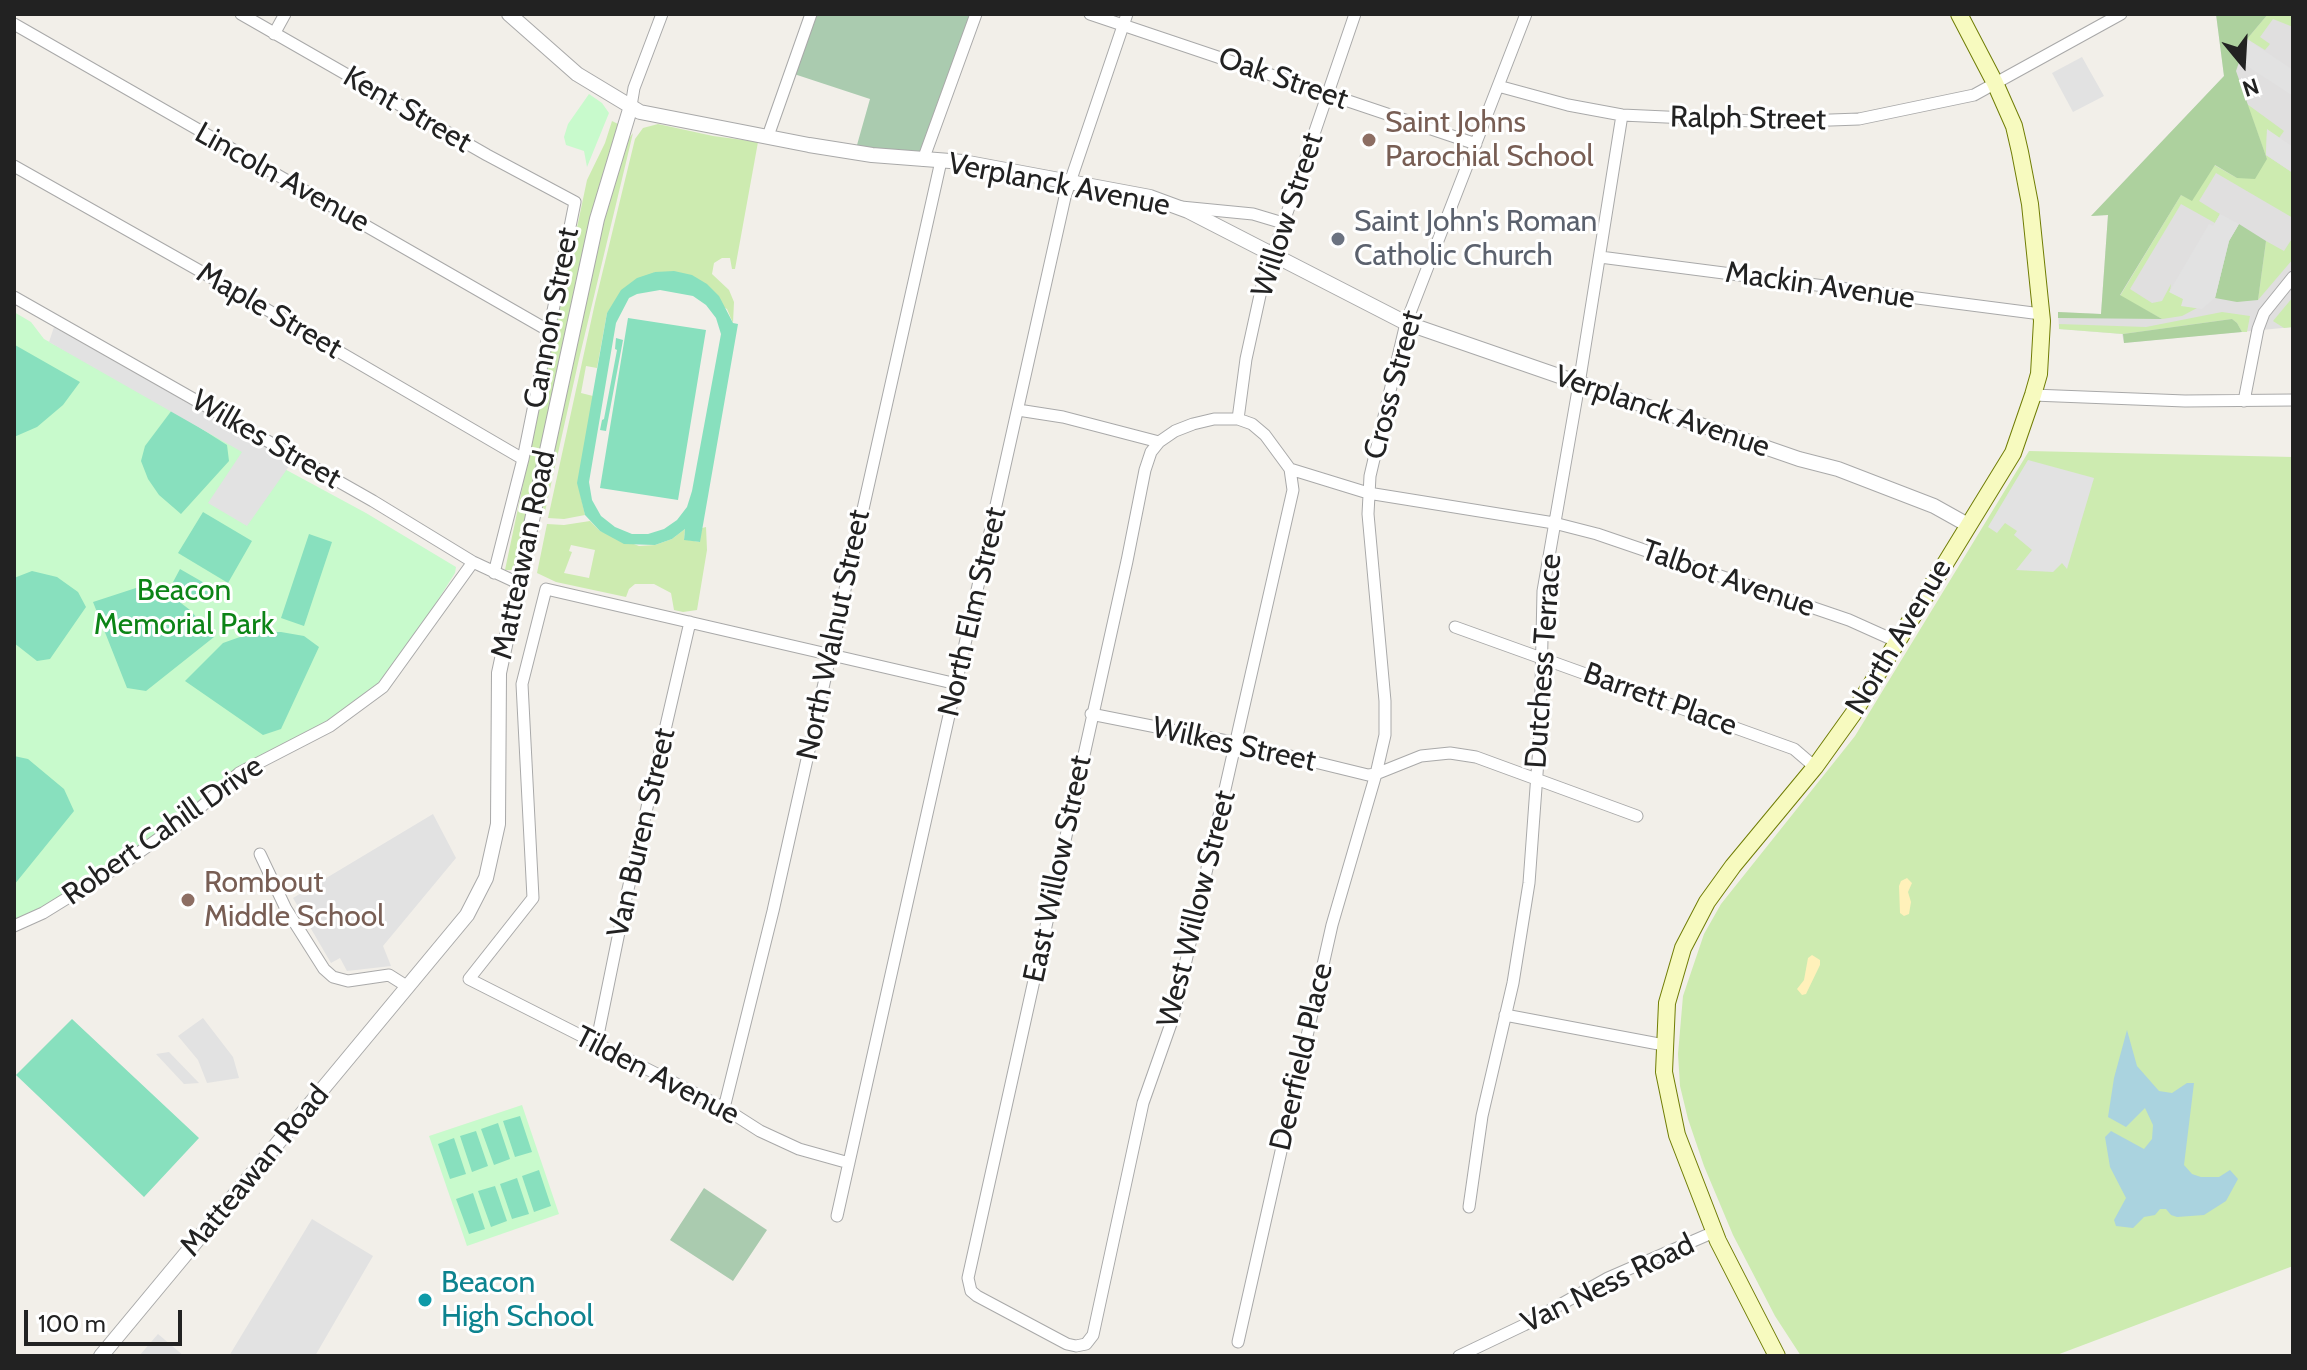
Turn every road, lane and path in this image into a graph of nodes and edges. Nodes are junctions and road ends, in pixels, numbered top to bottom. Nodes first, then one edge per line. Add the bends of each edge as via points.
1 (241, 14) edge
2 (285, 14) edge
3 (662, 14) edge
4 (811, 14) edge
5 (976, 14) edge
6 (1090, 14) edge
7 (1355, 14) edge
8 (1526, 14) edge
9 (1959, 14) edge
10 (2121, 14) edge
11 (513, 15) edge
12 (1125, 20) edge
13 (14, 24) edge
14 (274, 34) junction
15 (1995, 83) junction
16 (1498, 86) junction
17 (1327, 94) junction
18 (631, 106) junction
19 (1622, 115) junction
20 (768, 136) junction
21 (1476, 144) junction
22 (923, 160) junction
23 (941, 161) junction
24 (14, 166) edge
25 (1070, 182) junction
26 (575, 202) joint
27 (1178, 207) junction
28 (1283, 223) junction
29 (1273, 256) junction
30 (1600, 257) junction
31 (2293, 277) edge
32 (14, 297) edge
33 (2041, 314) junction
34 (1406, 323) junction
35 (551, 332) junction
36 (1579, 384) junction
37 (2033, 395) junction
38 (2293, 400) edge
39 (2244, 401) junction
40 (1018, 410) junction
41 (1238, 419) junction
42 (1159, 442) junction
43 (523, 459) junction
44 (1290, 469) junction
45 (1368, 493) junction
46 (1554, 523) junction
47 (1968, 525) junction
48 (473, 562) junction
49 (494, 573) junction
50 (518, 583) junction
51 (690, 622) junction
52 (1455, 627) dead end
53 (1898, 642) junction
54 (830, 654) junction
55 (1540, 656) junction
56 (957, 684) junction
57 (1091, 714) junction
58 (1237, 743) junction
59 (1815, 767) junction
60 (1376, 774) junction
61 (1537, 778) junction
62 (1637, 816) dead end
63 (260, 854) dead end
64 (14, 926) edge
65 (408, 987) junction
66 (1505, 1015) junction
67 (596, 1045) junction
68 (1664, 1045) junction
69 (724, 1108) junction
70 (849, 1163) junction
71 (1469, 1207) dead end
72 (837, 1216) dead end
73 (1714, 1232) junction
74 (1238, 1342) dead end
75 (1086, 1344) joint
76 (101, 1356) edge
77 (1459, 1356) edge
78 (1777, 1356) edge

1 - 14 street, Kent Street
2 - 14 street
3 - 18 street
4 - 20 street
5 - 22 street
6 - 12 street, Oak Street
7 - 17 street, Willow Street
8 - 16 street, Cross Street
9 - 15 main road, North Avenue
10 - 15 street, Ralph Street
11 - 18 street, Verplanck Avenue via 577,74
12 - 17 street, Oak Street
12 - 25 street, North Elm Street
13 - 35 street, Lincoln Avenue
14 - 26 street, Kent Street
15 - 19 street, Ralph Street via 1974,95 1859,119 1775,122
15 - 33 main road, North Avenue via 2020,152
16 - 19 street, Ralph Street
16 - 21 street, Cross Street
17 - 21 street, Oak Street
17 - 28 street, Willow Street
18 - 20 street, Verplanck Avenue
18 - 50 street, Matteawan Road via 597,219
19 - 30 street, Dutchess Terrace
20 - 22 street, Verplanck Avenue
21 - 34 street, Cross Street
22 - 23 street, Verplanck Avenue
23 - 25 street, Verplanck Avenue
23 - 54 street, North Walnut Street
24 - 43 street, Maple Street
25 - 27 street, Verplanck Avenue
25 - 40 street, North Elm Street
26 - 35 street, Cannon Street
27 - 28 street via 1239,212
27 - 29 street, Verplanck Avenue
28 - 29 street, Willow Street
29 - 34 street, Verplanck Avenue
29 - 41 street, Willow Street via 1246,359
30 - 33 street, Mackin Avenue
30 - 36 street, Dutchess Terrace
31 - 39 street via 2264,313
32 - 48 street, Wilkes Street
33 - 37 main road, North Avenue
34 - 36 street, Verplanck Avenue
34 - 45 street, Cross Street
35 - 43 street, Cannon Street
36 - 46 street, Dutchess Terrace
36 - 47 street, Verplanck Avenue via 1838,469
37 - 39 street
37 - 47 main road, North Avenue via 2013,453
38 - 39 street
40 - 42 street
40 - 56 street, North Elm Street
41 - 42 street via 1193,424
41 - 44 street via 1265,435
42 - 57 street, East Willow Street via 1145,470
43 - 49 street, Cannon Street
44 - 45 street, Talbot Avenue
44 - 58 street, West Willow Street via 1293,490
45 - 46 street, Talbot Avenue
45 - 60 street, Cross Street via 1385,701 1385,735
46 - 53 street, Talbot Avenue via 1849,620
46 - 55 street, Dutchess Terrace
47 - 53 main road, North Avenue
48 - 49 street, Wilkes Street
48 - 64 street, Robert Cahill Drive via 383,687 330,726 239,773 192,815 124,863
49 - 50 street, Wilkes Street
50 - 65 street, Matteawan Road via 499,673 498,824 491,865 467,915
51 - 54 street
51 - 67 street, Van Buren Street
51 - 67 street, Tilden Avenue via 546,589 522,684 533,898 469,979
52 - 55 street, Barrett Place
53 - 59 main road, North Avenue
54 - 56 street
54 - 69 street, North Walnut Street
55 - 59 street, Barrett Place via 1794,749
55 - 61 street, Dutchess Terrace
56 - 70 street, North Elm Street
57 - 58 street, Wilkes Street
57 - 75 street, East Willow Street via 968,1278 977,1296 1067,1344
58 - 60 street, Wilkes Street
58 - 75 street, West Willow Street via 1173,1018 1143,1103 1098,1314
59 - 68 main road, North Avenue via 1701,913 1674,976
60 - 61 street via 1421,756 1450,753
60 - 74 street, Deerfield Place via 1332,925
61 - 62 street
61 - 66 street, Dutchess Terrace via 1529,883
63 - 65 street via 286,909 324,969 348,981 389,975
65 - 76 street, Matteawan Road
66 - 68 street
66 - 71 street, Dutchess Terrace
67 - 69 street, Tilden Avenue
68 - 73 main road, North Avenue via 1672,1119
69 - 70 street, Tilden Avenue via 799,1149
70 - 72 street, North Elm Street
73 - 77 street, Van Ness Road via 1608,1278
73 - 78 main road, North Avenue

